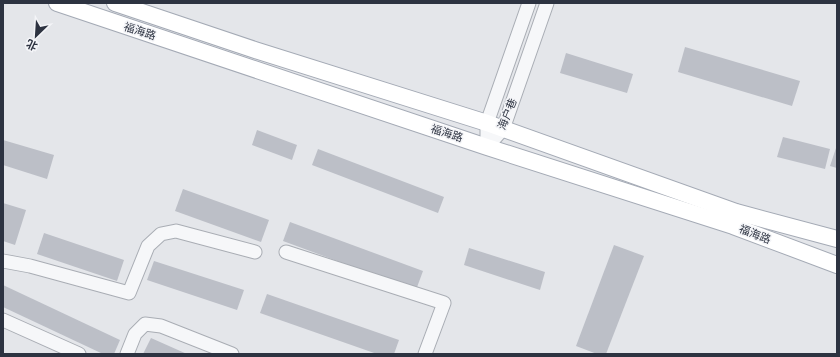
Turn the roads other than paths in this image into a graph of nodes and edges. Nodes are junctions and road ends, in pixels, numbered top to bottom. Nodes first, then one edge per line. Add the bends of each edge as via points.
1 (57, 3) edge
2 (115, 3) edge
3 (529, 3) edge
4 (547, 3) edge
5 (487, 123) junction
6 (503, 129) junction
7 (487, 147) junction
8 (837, 239) edge
9 (255, 252) dead end
10 (286, 252) dead end
11 (3, 261) edge
12 (837, 265) edge
13 (3, 320) edge
14 (79, 354) edge
15 (127, 354) edge
16 (232, 354) edge
17 (425, 354) edge

1 - 7 main road, 福海路
2 - 5 main road, 福海路
3 - 5 street, 海户巷
4 - 6 street, 海户巷
5 - 6 main road, 福海路
5 - 7 street, 海户巷
6 - 7 street, 海户巷
6 - 8 main road, 福海路 via 736,212
7 - 12 main road, 福海路 via 733,226
9 - 11 street via 176,231 161,234 148,246 129,293
10 - 17 street via 444,303
13 - 14 street
15 - 16 street via 135,334 145,324 161,326

